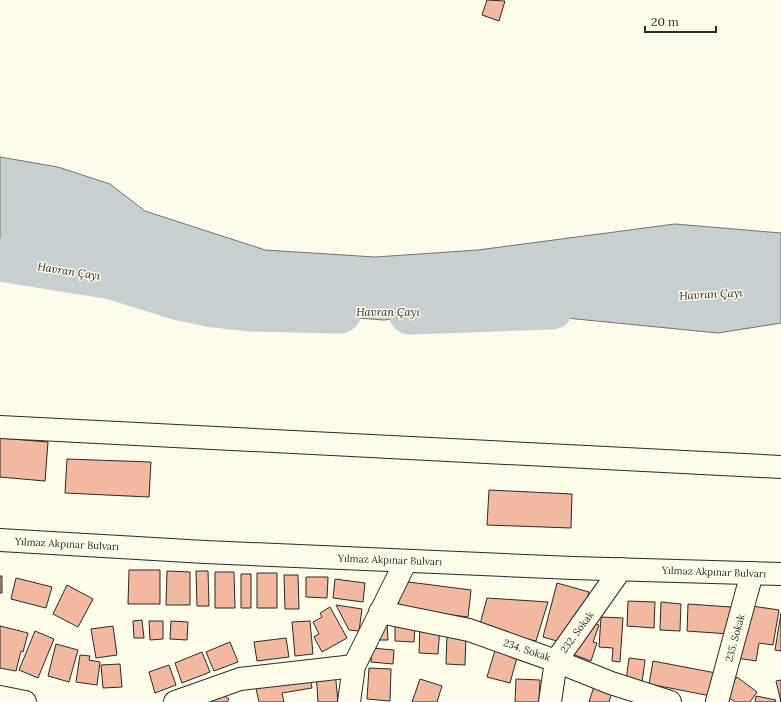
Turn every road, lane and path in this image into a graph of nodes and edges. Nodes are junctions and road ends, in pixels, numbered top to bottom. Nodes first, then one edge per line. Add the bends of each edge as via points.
1 (0, 427) edge
2 (781, 467) edge
3 (0, 540) edge
4 (406, 560) junction
5 (621, 569) junction
6 (752, 573) junction
7 (781, 574) edge
8 (380, 612) junction
9 (556, 661) junction
10 (354, 666) junction
11 (629, 696) edge
12 (0, 697) edge
13 (25, 702) edge
14 (175, 702) edge
15 (349, 702) edge
16 (550, 702) edge
17 (670, 702) edge
18 (717, 702) edge

1 - 2 street
3 - 4 street, Yılmaz Akpınar Bulvarı
4 - 5 street, Yılmaz Akpınar Bulvarı
4 - 8 street
5 - 6 street, Yılmaz Akpınar Bulvarı
5 - 9 street, 232. Sokak
6 - 7 street, Yılmaz Akpınar Bulvarı
6 - 18 street, 235. Sokak
8 - 9 street, 234. Sokak via 469,630
8 - 10 street
9 - 11 street, 234. Sokak
9 - 16 street, 232. Sokak
10 - 14 street via 240,678
10 - 15 street
11 - 17 street, 234. Sokak
12 - 13 street

